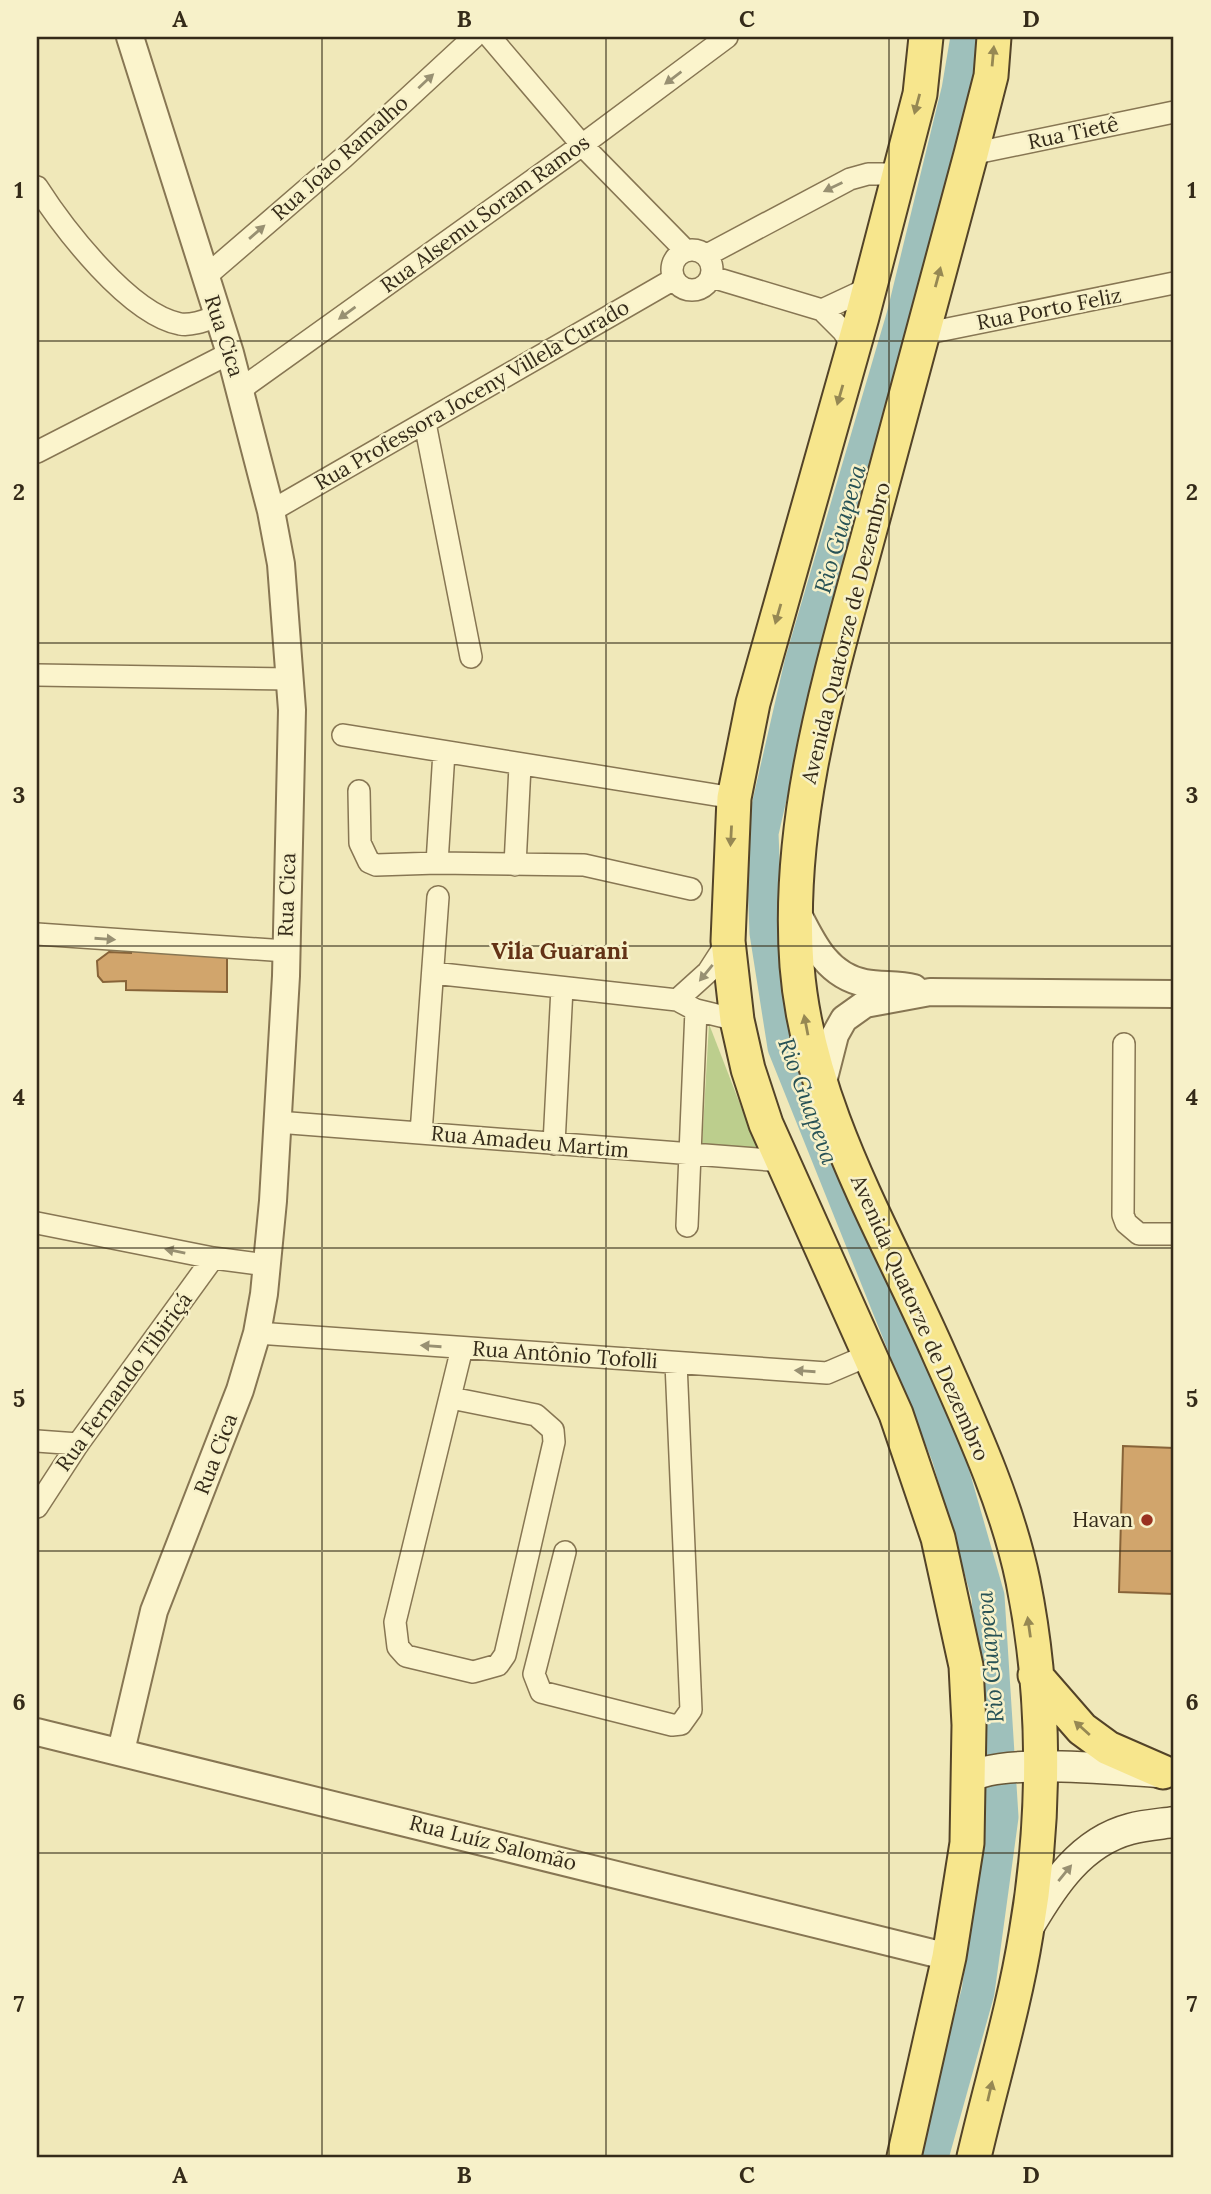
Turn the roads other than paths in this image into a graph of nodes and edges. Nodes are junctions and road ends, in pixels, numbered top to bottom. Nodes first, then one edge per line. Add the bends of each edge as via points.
1 (130, 37) edge
2 (474, 37) edge
3 (490, 37) edge
4 (727, 37) edge
5 (926, 37) edge
6 (994, 37) edge
7 (1174, 112) edge
8 (582, 145) junction
9 (971, 154) junction
10 (899, 174) junction
11 (37, 187) edge
12 (685, 250) junction
13 (707, 256) junction
14 (205, 277) junction
15 (712, 277) junction
16 (674, 279) junction
17 (1174, 283) edge
18 (869, 288) junction
19 (822, 310) junction
20 (217, 316) junction
21 (923, 334) junction
22 (853, 348) junction
23 (230, 353) junction
24 (241, 389) junction
25 (425, 423) junction
26 (37, 452) edge
27 (271, 511) junction
28 (471, 657) dead end
29 (37, 675) edge
30 (290, 679) junction
31 (343, 735) dead end
32 (444, 752) junction
33 (520, 766) junction
34 (359, 791) dead end
35 (733, 798) junction
36 (437, 863) junction
37 (515, 865) junction
38 (691, 889) dead end
39 (438, 897) dead end
40 (795, 908) junction
41 (37, 934) edge
42 (728, 941) junction
43 (286, 951) junction
44 (433, 973) junction
45 (562, 988) junction
46 (930, 992) junction
47 (1174, 994) edge
48 (687, 1005) junction
49 (737, 1020) junction
50 (1124, 1044) dead end
51 (822, 1088) junction
52 (277, 1122) junction
53 (421, 1133) junction
54 (554, 1144) junction
55 (689, 1156) junction
56 (783, 1161) junction
57 (37, 1223) edge
58 (687, 1226) dead end
59 (1174, 1234) edge
60 (213, 1258) junction
61 (267, 1265) junction
62 (257, 1333) junction
63 (462, 1348) junction
64 (869, 1355) junction
65 (676, 1363) junction
66 (451, 1398) junction
67 (37, 1441) edge
68 (78, 1444) junction
69 (37, 1507) edge
70 (565, 1552) dead end
71 (1035, 1675) junction
72 (37, 1732) edge
73 (121, 1751) junction
74 (1003, 1770) junction
75 (1169, 1772) edge
76 (1174, 1822) edge
77 (1027, 1929) junction
78 (949, 1957) junction
79 (904, 2157) edge
80 (974, 2157) edge

1 - 14 street, Rua Cica
14 -> 2 street, Rua João Ramalho
3 - 8 street
4 -> 8 street, Rua Alsemu Soram Ramos
5 -> 10 main road, Avenida Quatorze de Dezembro via 920,94
9 -> 6 main road, Avenida Quatorze de Dezembro via 991,76
7 - 9 street, Rua Tietê
8 - 12 street
8 -> 24 street, Rua Alsemu Soram Ramos
21 -> 9 main road, Avenida Quatorze de Dezembro
10 -> 13 street via 849,179
10 - 18 main road, Avenida Quatorze de Dezembro
11 - 20 street via 94,263 151,310 183,324
12 - 13 street
12 - 16 street via 673,263
13 - 15 street
14 - 20 street, Rua Cica
15 - 16 street via 694,290
15 - 19 street
16 - 25 street, Rua Professora Joceny Villela Curado
17 - 21 street, Rua Porto Feliz
18 - 19 street
18 - 22 main road, Avenida Quatorze de Dezembro
19 - 22 street
20 - 23 street, Rua Cica
21 - 40 main road, Avenida Quatorze de Dezembro via 821,713 803,810
22 -> 35 main road, Avenida Quatorze de Dezembro via 753,703
23 - 24 street, Rua Cica
23 - 26 street
24 - 27 street, Rua Cica
25 - 27 street, Rua Professora Joceny Villela Curado
25 - 28 street
27 - 30 street, Rua Cica via 281,564
29 - 30 street
30 - 43 street, Rua Cica
31 - 32 street
32 - 33 street
32 - 36 street
33 - 35 street
33 - 37 street
34 - 36 street via 360,843 369,862
35 -> 42 main road, Avenida Quatorze de Dezembro
36 - 37 street
37 - 38 street via 584,865
39 - 44 street
40 - 46 street via 822,958 841,974 864,983
51 -> 40 main road, Avenida Quatorze de Dezembro via 802,1006
41 -> 43 street
42 -> 48 street
42 - 49 main road, Avenida Quatorze de Dezembro
43 - 52 street, Rua Cica
44 - 45 street
44 - 53 street
45 - 48 street
45 - 54 street
46 - 47 street
46 - 51 street via 864,1004 844,1019
48 - 49 street
48 - 55 street
49 - 56 main road, Avenida Quatorze de Dezembro via 751,1080
50 - 59 street via 1123,1215 1139,1234
71 -> 51 main road, Avenida Quatorze de Dezembro via 1023,1581 1004,1512
52 - 53 street, Rua Amadeu Martim
52 - 61 street, Rua Cica
53 - 54 street, Rua Amadeu Martim
54 - 55 street, Rua Amadeu Martim
55 - 56 street, Rua Amadeu Martim
55 - 58 street
56 - 64 main road, Avenida Quatorze de Dezembro
60 -> 57 street
60 - 61 street
60 - 68 street, Rua Fernando Tibiriçá
61 - 62 street, Rua Cica
63 -> 62 street, Rua Antônio Tofolli
62 - 73 street, Rua Cica via 227,1425 154,1611
63 - 65 street, Rua Antônio Tofolli
63 - 66 street
64 -> 65 street, Rua Antônio Tofolli via 827,1373
64 - 74 main road, Avenida Quatorze de Dezembro via 896,1414 938,1538 966,1666
65 - 70 street via 691,1710 681,1724 541,1692 534,1674
66 - 66 street via 395,1634 406,1656 473,1672 498,1665 505,1655 554,1441 553,1430 536,1415
67 - 68 street
68 - 69 street, Rua Fernando Tibiriçá
71 - 74 main road, Avenida Quatorze de Dezembro
75 -> 71 main road via 1108,1748 1082,1729
72 - 73 street, Rua Luíz Salomão
73 - 78 street, Rua Luíz Salomão
74 - 75 main road
74 - 77 main road, Avenida Quatorze de Dezembro via 1039,1815
74 - 78 main road, Avenida Quatorze de Dezembro via 967,1843
77 -> 76 main road via 1071,1864 1095,1845 1129,1829
80 -> 77 main road, Avenida Quatorze de Dezembro
78 - 79 main road, Avenida Quatorze de Dezembro

